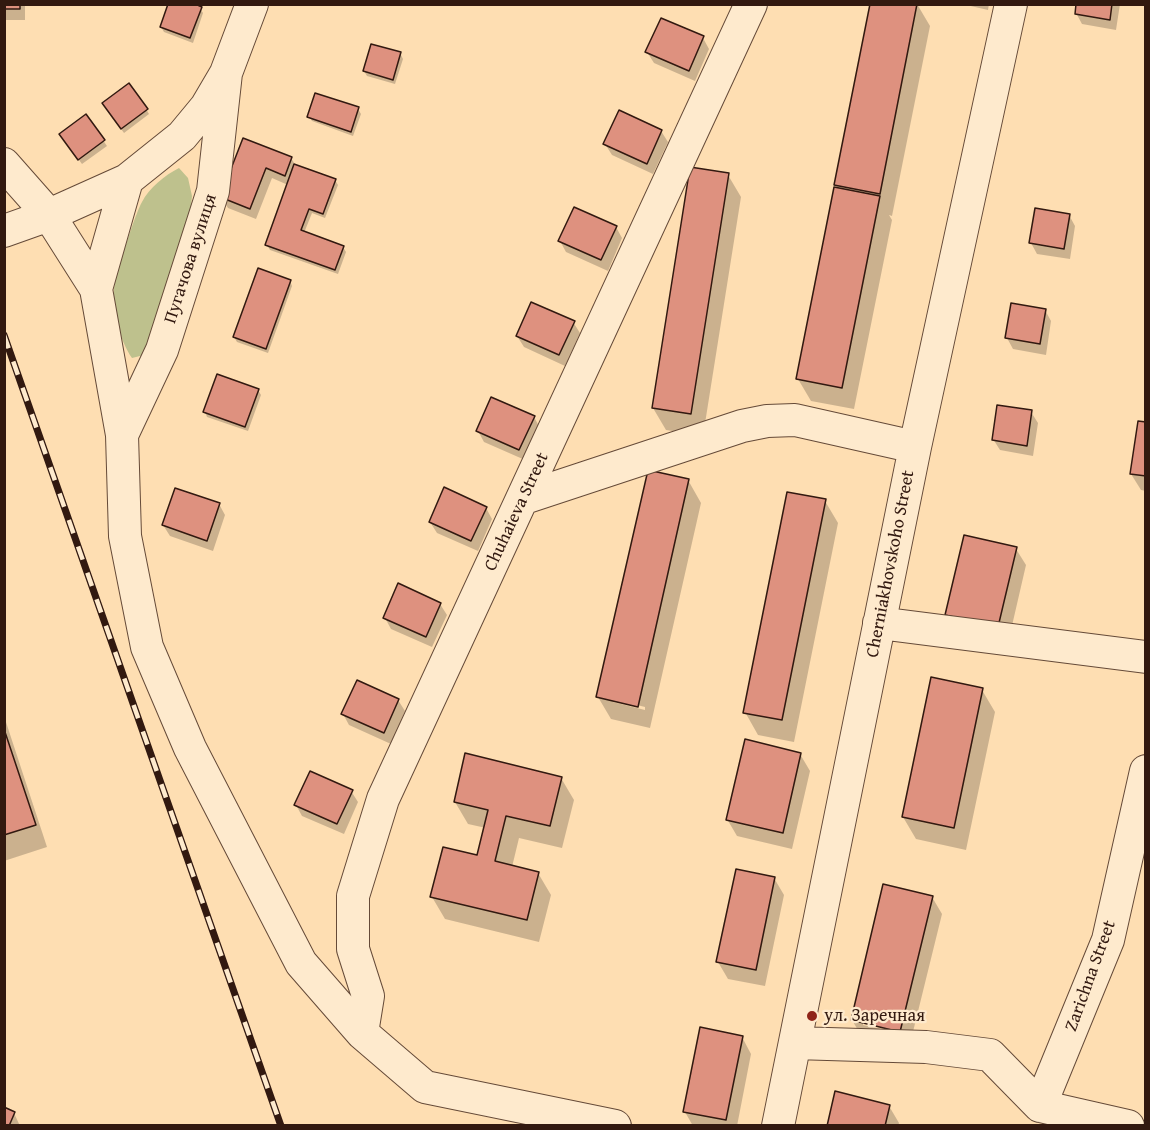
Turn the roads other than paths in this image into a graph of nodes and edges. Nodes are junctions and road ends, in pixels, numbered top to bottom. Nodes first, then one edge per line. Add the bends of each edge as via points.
1 (252, 4) edge
2 (751, 4) edge
3 (1011, 4) edge
4 (226, 73) junction
5 (4, 164) edge
6 (127, 180) junction
7 (50, 215) junction
8 (4, 231) edge
9 (96, 289) junction
10 (122, 435) junction
11 (915, 447) junction
12 (524, 498) junction
13 (879, 623) junction
14 (1146, 657) edge
15 (1146, 771) edge
16 (362, 1034) junction
17 (795, 1043) junction
18 (1040, 1106) junction
19 (615, 1125) edge
20 (778, 1125) edge
21 (1128, 1125) edge

1 - 4 street, Пугачова вулиця
2 - 12 street, Chuhaieva Street
3 - 11 street, Cherniakhovskoho Street
4 - 6 street, Пугачова вулиця via 206,107 182,136
4 - 10 street, Пугачова вулиця via 213,191 162,350
5 - 7 street
6 - 7 street, Пугачова вулиця
6 - 9 street
7 - 8 street, Пугачова вулиця
7 - 9 street
9 - 10 street
10 - 16 street via 125,536 147,647 190,748 301,963
11 - 12 street via 795,420 766,421
11 - 13 street, Cherniakhovskoho Street
12 - 16 street, Chuhaieva Street via 383,800 353,896 353,949 368,996
13 - 14 street
13 - 17 street, Cherniakhovskoho Street
15 - 18 street, Zarichna Street via 1108,940
16 - 19 street via 425,1087
17 - 18 street via 926,1047 990,1056
17 - 20 street, Cherniakhovskoho Street
18 - 21 street

